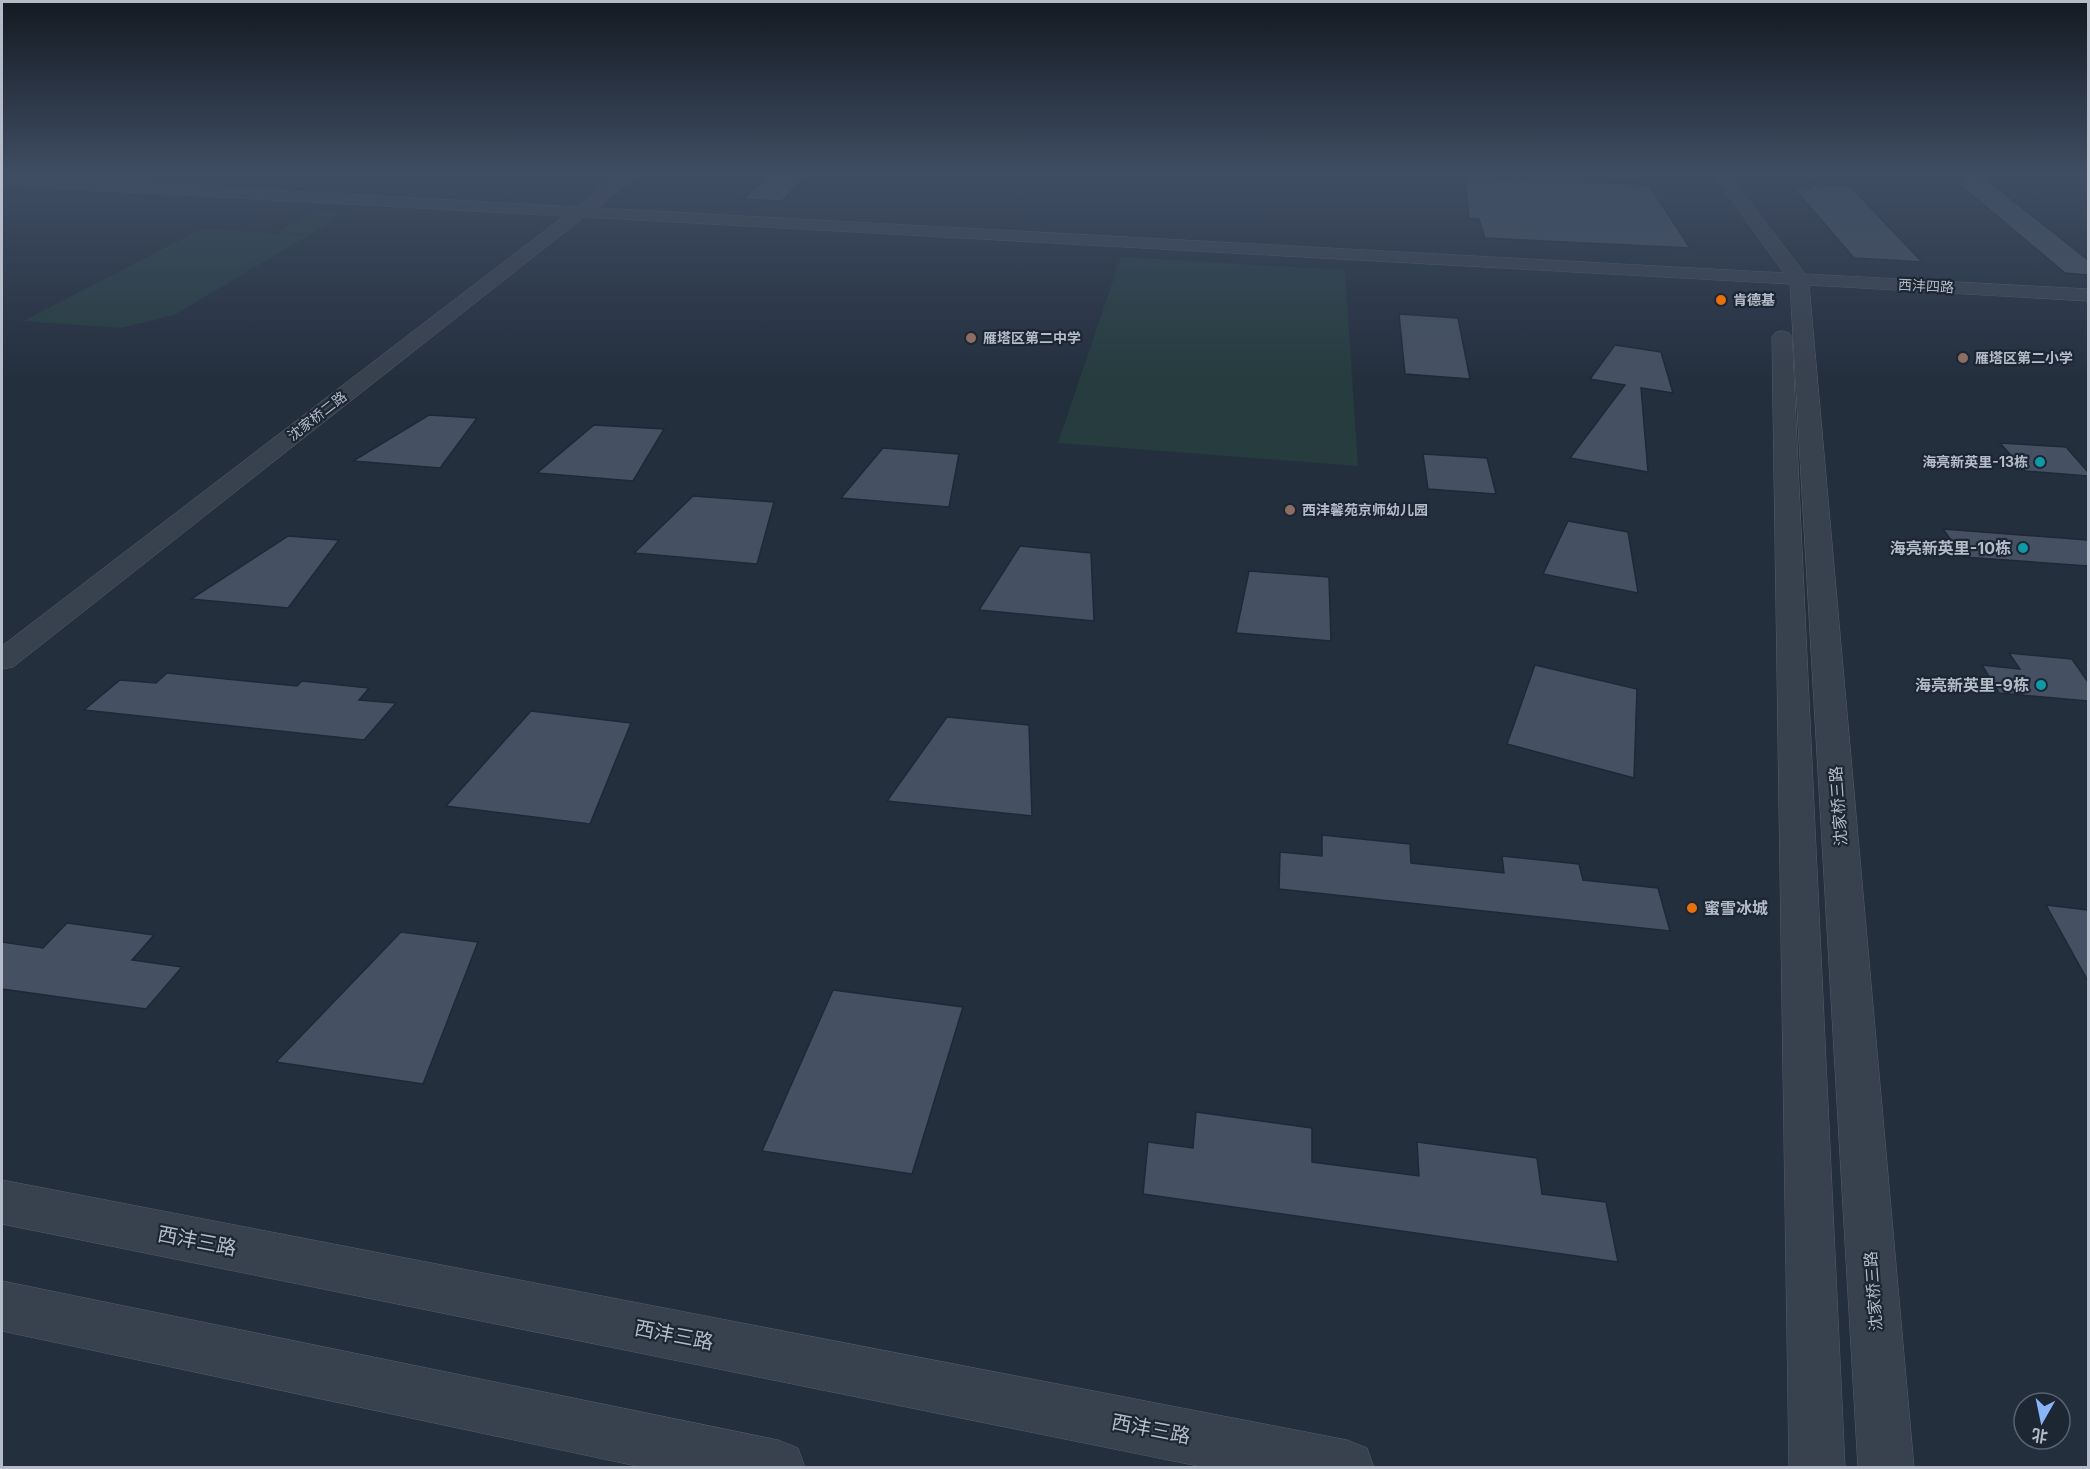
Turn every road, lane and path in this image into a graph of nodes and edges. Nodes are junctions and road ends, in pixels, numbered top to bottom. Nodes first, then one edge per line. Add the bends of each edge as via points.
1 (532, 241) edge
2 (535, 241) edge
3 (1098, 241) edge
4 (1759, 241) edge
5 (1765, 241) edge
6 (1790, 278) junction
7 (2088, 295) edge
8 (68, 581) dead end
9 (2, 660) edge
10 (2, 1202) edge
11 (2, 1306) edge
12 (778, 1467) edge
13 (1347, 1467) edge
14 (1817, 1467) edge
15 (1886, 1467) edge

1 - 8 street, 沈家桥二路
2 - 9 street, 沈家桥二路
3 - 6 street, 西沣四路
4 - 6 street
5 - 6 street
6 - 7 street, 西沣四路
6 - 14 street
6 - 15 street, 沈家桥三路
10 - 13 street, 西沣三路
11 - 12 street

